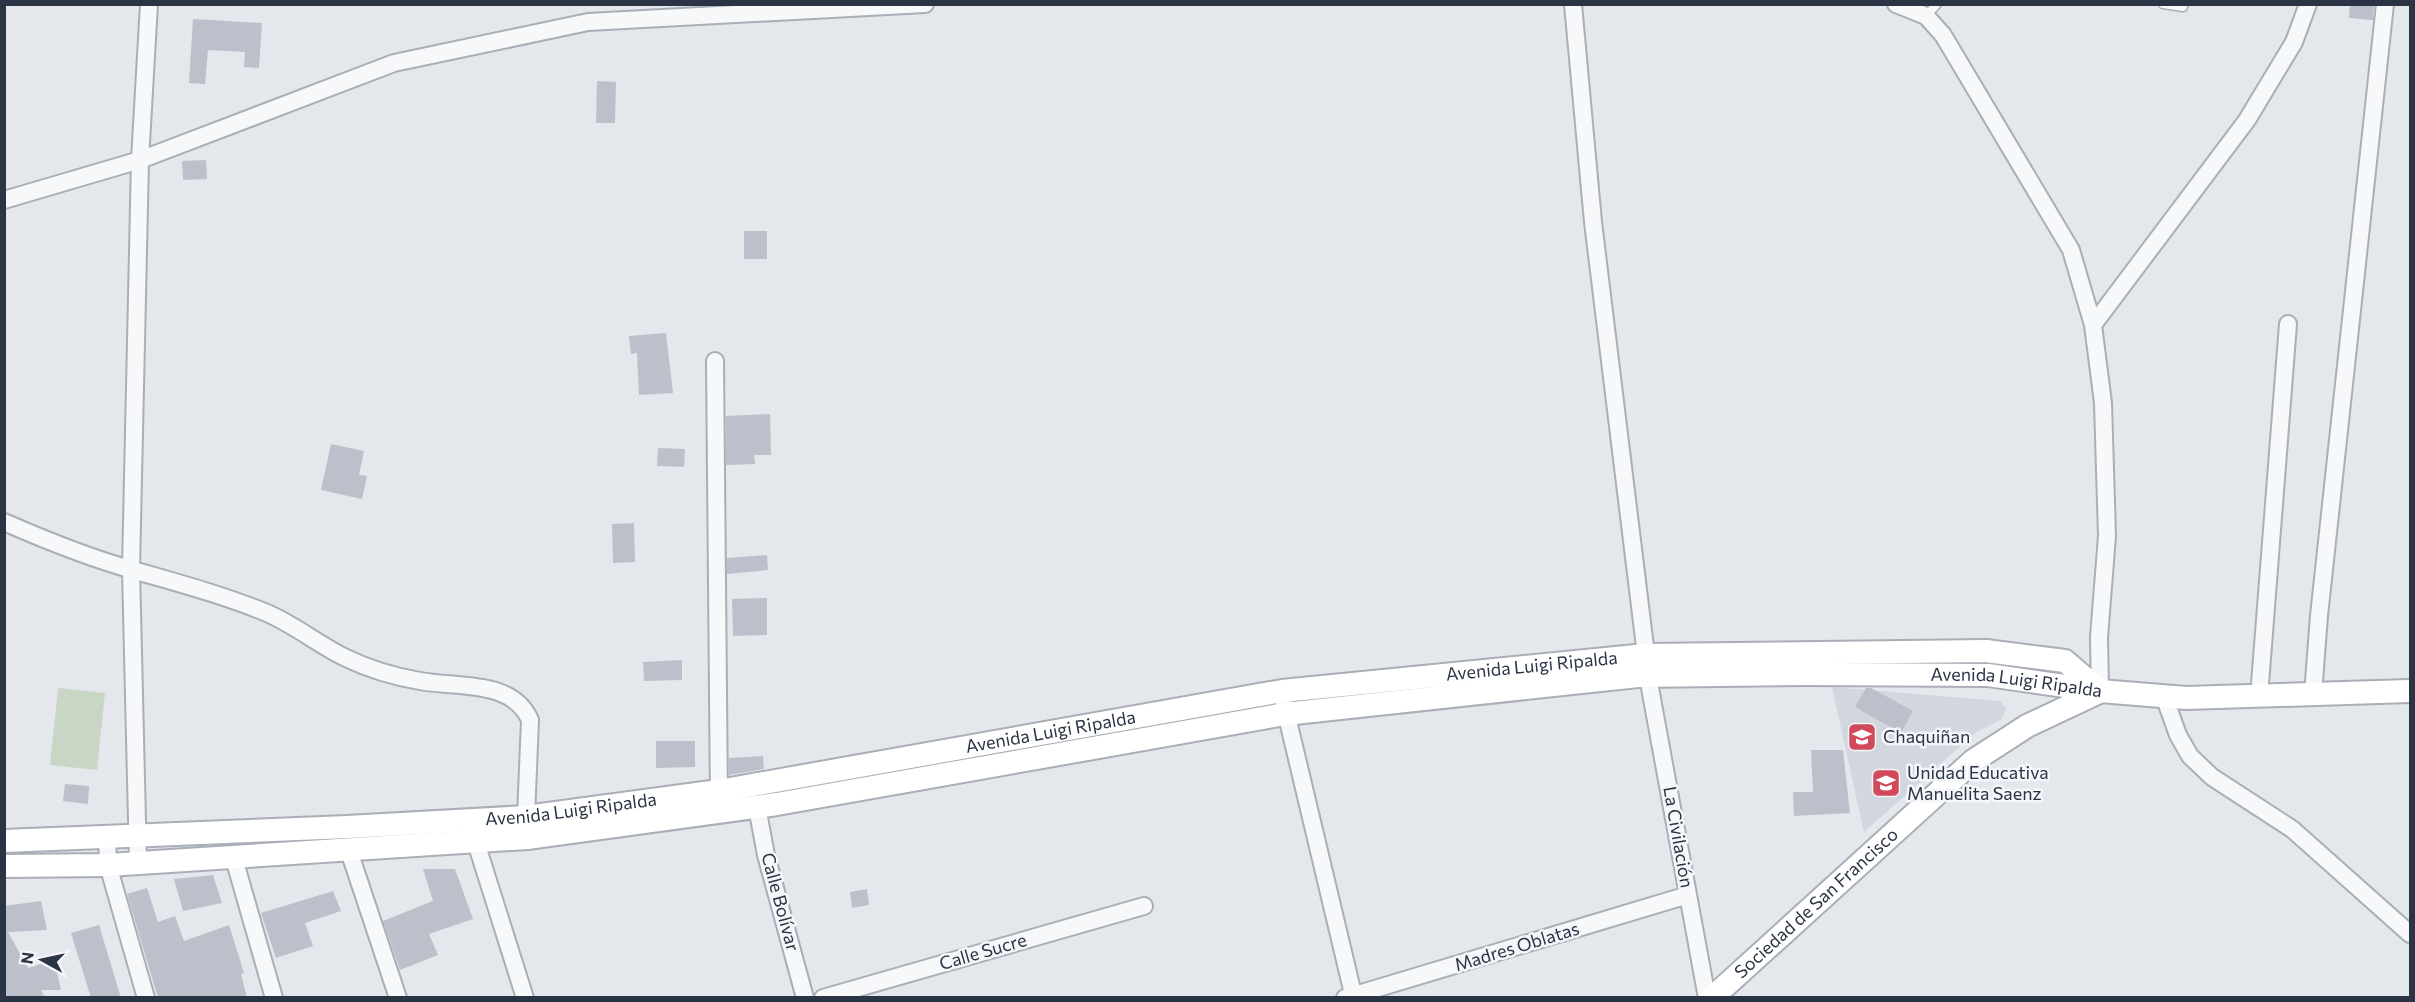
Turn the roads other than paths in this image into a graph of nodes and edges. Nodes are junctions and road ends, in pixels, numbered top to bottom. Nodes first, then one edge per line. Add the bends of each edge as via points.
1 (149, 4) edge
2 (925, 4) edge
3 (1574, 4) edge
4 (1896, 4) edge
5 (2163, 4) edge
6 (2308, 4) edge
7 (2385, 4) edge
8 (2183, 7) dead end
9 (1932, 10) edge
10 (140, 160) junction
11 (4, 200) edge
12 (2288, 324) dead end
13 (2093, 325) junction
14 (715, 361) dead end
15 (4, 522) edge
16 (130, 569) junction
17 (1647, 666) junction
18 (1282, 691) junction
19 (2100, 691) junction
20 (2410, 691) edge
21 (2313, 694) junction
22 (2164, 696) junction
23 (2259, 697) junction
24 (1286, 714) junction
25 (719, 802) junction
26 (757, 807) junction
27 (526, 817) junction
28 (473, 830) junction
29 (135, 836) junction
30 (107, 837) junction
31 (4, 841) edge
32 (348, 848) junction
33 (233, 855) junction
34 (138, 863) junction
35 (108, 864) junction
36 (4, 866) edge
37 (1688, 896) junction
38 (1144, 906) dead end
39 (2410, 934) edge
40 (1351, 997) edge
41 (146, 998) edge
42 (274, 998) edge
43 (398, 998) edge
44 (525, 998) edge
45 (805, 998) edge
46 (823, 998) edge
47 (1707, 998) edge
48 (1712, 998) edge

1 - 10 street
2 - 10 street via 588,22 394,63
3 - 17 street, La Civilación via 1593,222
4 - 9 street
5 - 8 lane
6 - 13 street via 2294,42 2247,120
7 - 21 street
9 - 13 street via 1943,35 2071,250
10 - 11 street
10 - 16 street
12 - 23 street
13 - 19 street via 2103,403 2107,536 2099,626
14 - 25 street
15 - 16 street
16 - 27 street via 198,587 270,614 347,659 381,671 420,681 495,690 514,700 530,720
16 - 29 street
17 - 18 street, Avenida Luigi Ripalda
17 - 19 street, Avenida Luigi Ripalda via 1806,674 1988,675
17 - 24 street, Avenida Luigi Ripalda
17 - 37 street, La Civilación
18 - 24 street
18 - 25 street, Avenida Luigi Ripalda
19 - 22 street, Avenida Luigi Ripalda
19 - 48 street, Sociedad de San Francisco via 2027,726 1973,761
20 - 21 street, Avenida Luigi Ripalda
21 - 23 street, Avenida Luigi Ripalda
22 - 23 street, Avenida Luigi Ripalda
22 - 39 street via 2190,756 2212,777 2292,830
24 - 26 street, Avenida Luigi Ripalda
24 - 40 street
25 - 26 street, Avenida Luigi Ripalda
25 - 27 street, Avenida Luigi Ripalda
25 - 28 street, Avenida Luigi Ripalda via 527,838
26 - 45 street, Calle Bolívar
27 - 28 street, Avenida Luigi Ripalda
28 - 29 street, Avenida Luigi Ripalda
28 - 32 street, Avenida Luigi Ripalda
28 - 44 street
29 - 30 street, Avenida Luigi Ripalda
29 - 34 street
30 - 31 street, Avenida Luigi Ripalda
30 - 35 street
32 - 33 street, Avenida Luigi Ripalda
32 - 43 street
33 - 34 street, Avenida Luigi Ripalda
33 - 42 street
34 - 35 street, Avenida Luigi Ripalda
35 - 36 street, Avenida Luigi Ripalda
35 - 41 street
37 - 40 street, Madres Oblatas
37 - 47 street, La Civilación
38 - 46 street, Calle Sucre

